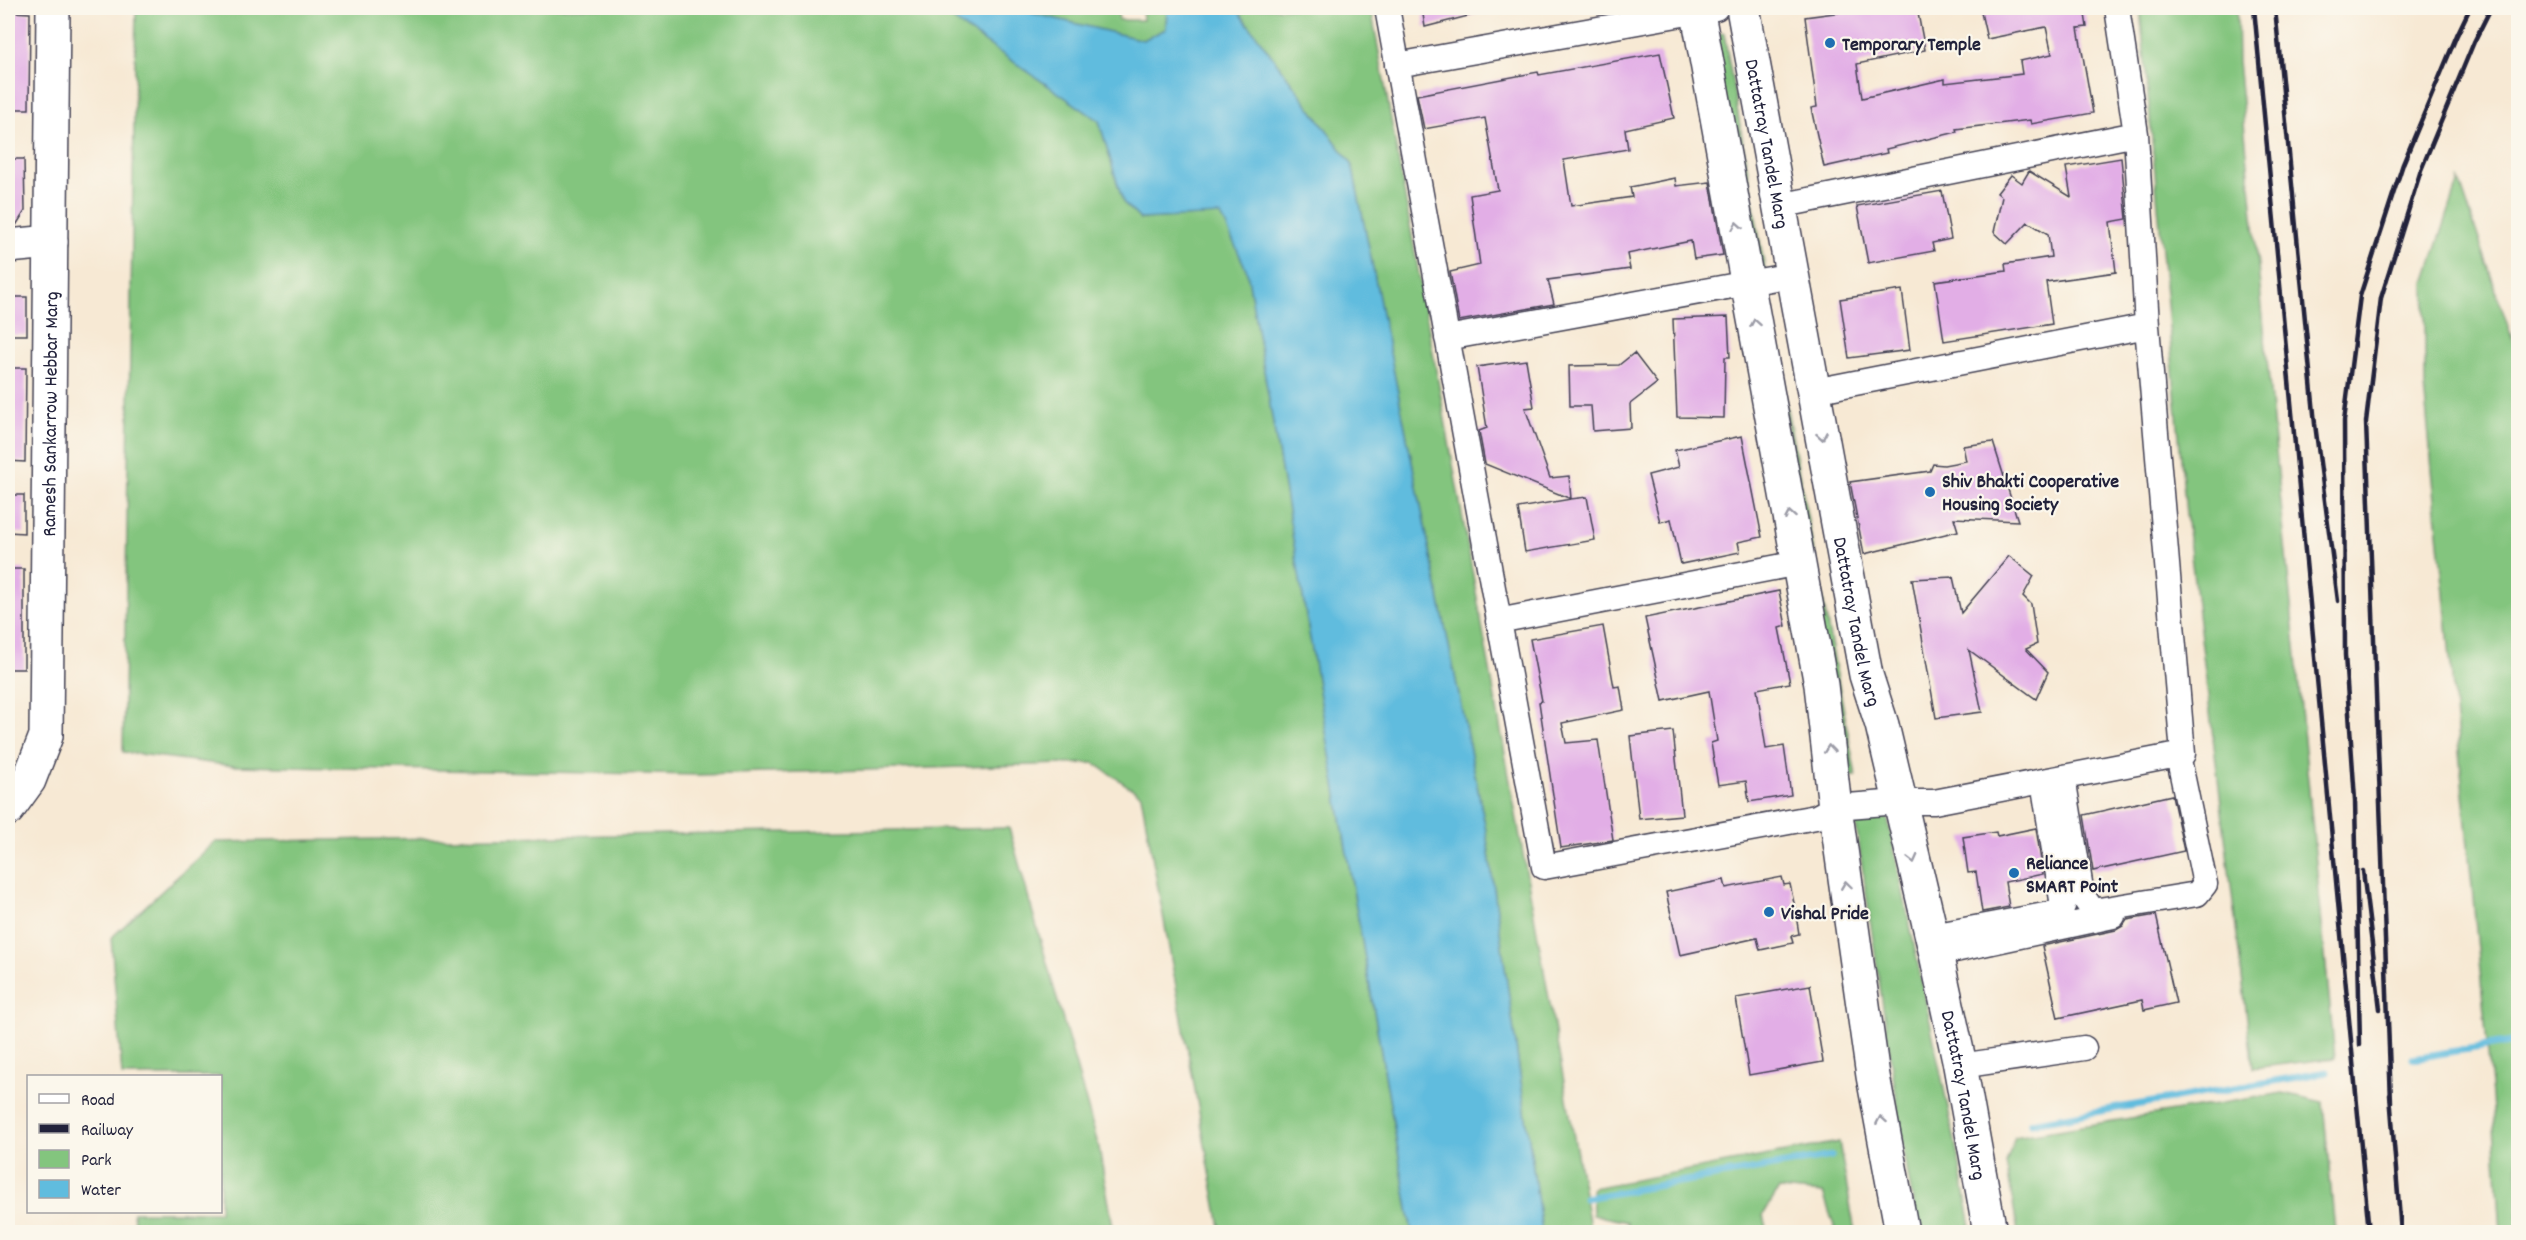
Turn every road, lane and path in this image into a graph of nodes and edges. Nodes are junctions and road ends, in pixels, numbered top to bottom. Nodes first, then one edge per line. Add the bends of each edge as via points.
1 (53, 8) edge
2 (1387, 8) edge
3 (1743, 8) edge
4 (2117, 8) edge
5 (1703, 9) edge
6 (1397, 66) junction
7 (2136, 134) junction
8 (1779, 206) junction
9 (51, 242) junction
10 (8, 246) edge
11 (1792, 275) junction
12 (1748, 283) junction
13 (2147, 326) junction
14 (1447, 338) junction
15 (1814, 391) junction
16 (1799, 563) junction
17 (1498, 621) junction
18 (2178, 755) junction
19 (2053, 779) junction
20 (1899, 802) junction
21 (1835, 807) junction
22 (8, 809) edge
23 (2120, 915) dead end
24 (1934, 945) junction
25 (2084, 1048) dead end
26 (1960, 1066) junction
27 (1902, 1233) edge
28 (1990, 1233) edge

1 - 9 main road, Ramesh Sankarrow Hebbar Marg
2 - 6 street
3 - 8 main road, Dattatray Tandel Marg
4 - 7 street
5 - 6 street
12 -> 5 main road
6 - 14 street
7 - 8 street
7 - 13 street
8 - 11 main road, Dattatray Tandel Marg
9 - 10 main road
9 - 22 main road, Ramesh Sankarrow Hebbar Marg via 46,736 29,780
11 - 12 street
11 - 15 main road, Dattatray Tandel Marg
12 - 14 street
16 -> 12 main road
13 - 15 street
13 - 18 street via 2183,754
14 - 17 street
15 -> 20 main road, Dattatray Tandel Marg via 1866,675
16 - 17 street
21 -> 16 main road via 1821,685
17 - 21 street via 1544,867 1816,817
18 - 19 street
18 - 19 street via 2205,884 2197,894 2093,911 2082,895
19 - 20 street via 1934,802
19 - 24 street via 2063,906 2055,913
20 - 21 street
20 -> 24 main road, Dattatray Tandel Marg
27 -> 21 main road via 1873,1076
23 - 24 street
24 - 26 main road, Dattatray Tandel Marg
25 - 26 street
26 - 28 main road, Dattatray Tandel Marg

